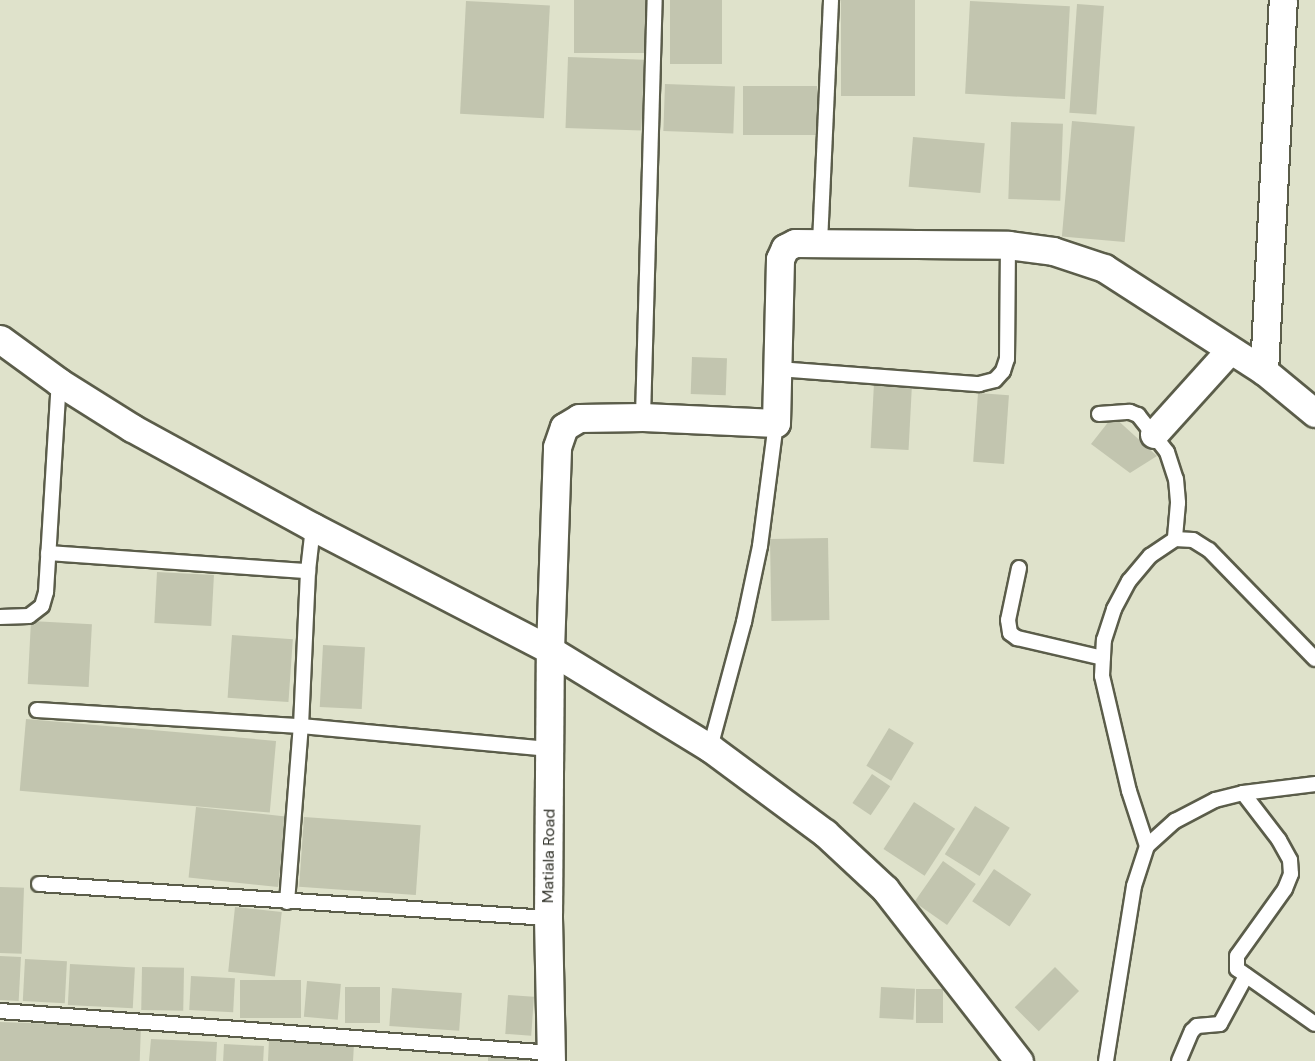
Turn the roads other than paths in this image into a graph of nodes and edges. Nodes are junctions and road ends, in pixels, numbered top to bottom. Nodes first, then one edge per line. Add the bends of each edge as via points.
1 (655, 0) edge
2 (831, 0) edge
3 (1283, 0) edge
4 (820, 243) junction
5 (1008, 244) junction
6 (0, 339) edge
7 (1230, 350) junction
8 (777, 369) junction
9 (1264, 372) junction
10 (59, 382) junction
11 (1315, 413) edge
12 (1099, 414) dead end
13 (643, 417) junction
14 (776, 423) junction
15 (1154, 434) junction
16 (313, 528) junction
17 (1175, 539) junction
18 (48, 553) junction
19 (1019, 568) dead end
20 (308, 571) junction
21 (0, 617) edge
22 (550, 650) junction
23 (1103, 658) junction
24 (1315, 659) edge
25 (37, 710) dead end
26 (301, 726) junction
27 (710, 748) junction
28 (551, 749) junction
29 (1315, 784) edge
30 (1243, 793) junction
31 (1147, 846) junction
32 (39, 884) dead end
33 (287, 902) junction
34 (548, 918) junction
35 (1245, 976) junction
36 (0, 1011) edge
37 (1315, 1024) edge
38 (456, 1046) junction
39 (551, 1057) edge
40 (455, 1061) edge
41 (1018, 1061) edge
42 (1106, 1061) edge
43 (1179, 1061) edge

1 - 13 lane
2 - 4 lane
3 - 9 street
4 - 5 street
4 - 8 street via 795,243 785,248 780,259
5 - 7 street via 1053,251 1104,268
5 - 8 lane via 1006,359 995,380 979,384
6 - 10 street
7 - 9 street
7 - 15 street
8 - 14 street
9 - 11 street
10 - 16 street via 132,428
10 - 18 lane
12 - 15 lane via 1130,412 1138,415
13 - 14 street, Matiala Road
13 - 22 street, Matiala Road via 579,418 564,426 557,447
14 - 27 lane via 760,546
15 - 17 lane via 1167,452 1176,479
16 - 20 lane
16 - 22 street
17 - 23 lane via 1150,556 1129,581 1107,629
17 - 24 lane via 1193,540 1209,550
18 - 20 lane
18 - 21 lane via 42,606 29,616
19 - 23 lane via 1008,620 1011,633 1017,638
20 - 26 lane
22 - 27 street
22 - 28 street, Matiala Road
23 - 31 lane via 1109,713
25 - 26 lane
26 - 28 lane
26 - 33 lane
27 - 41 street via 825,833 885,889
28 - 34 street, Matiala Road
29 - 30 lane
30 - 31 lane via 1215,800 1175,821
30 - 35 lane via 1279,840 1290,860 1291,874 1285,889 1238,956 1237,969
31 - 42 lane via 1134,886
32 - 33 lane
33 - 34 lane
34 - 39 street, Matiala Road
35 - 37 lane
35 - 43 lane via 1220,1024 1192,1030
36 - 38 lane
38 - 39 lane
38 - 40 lane

